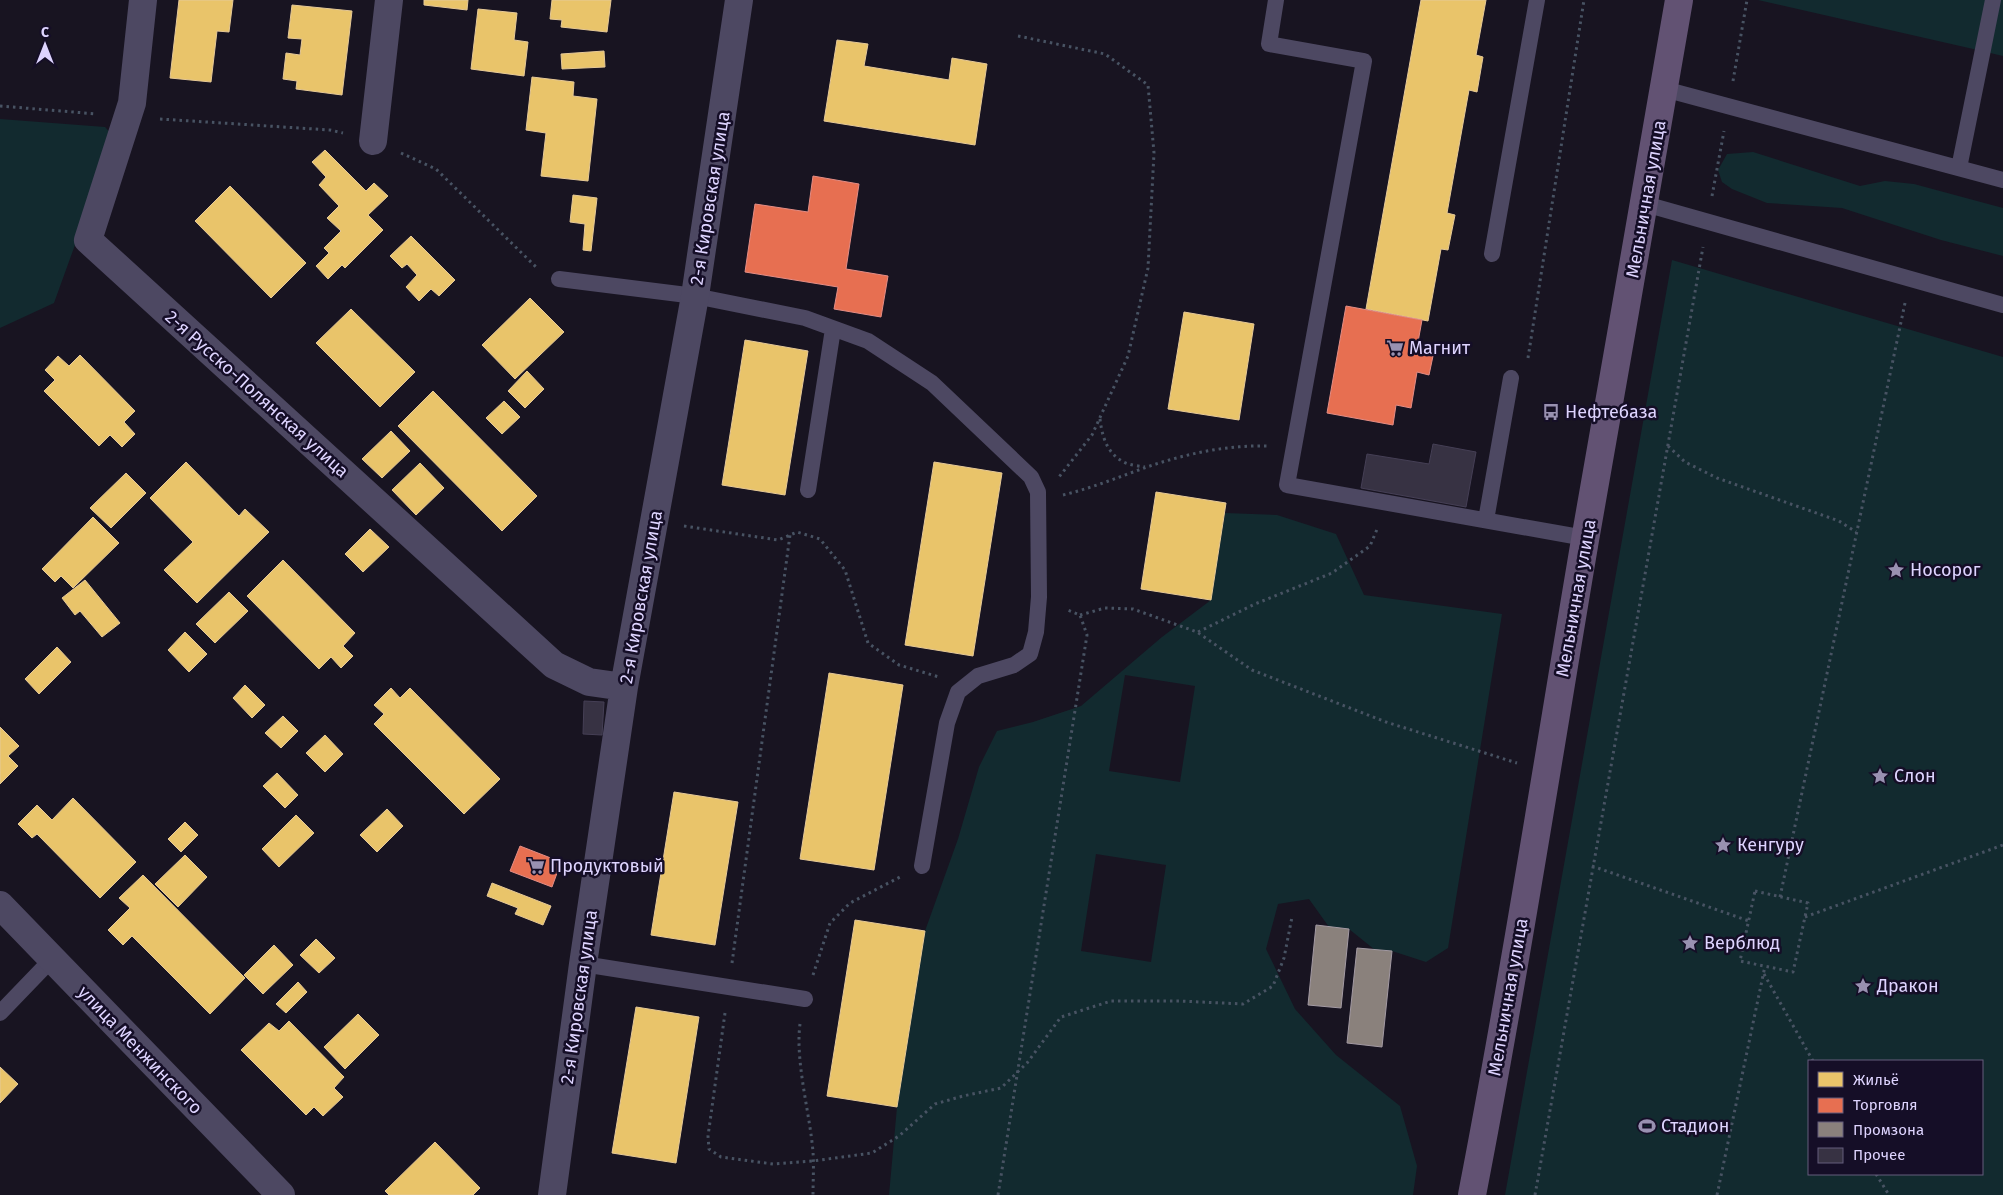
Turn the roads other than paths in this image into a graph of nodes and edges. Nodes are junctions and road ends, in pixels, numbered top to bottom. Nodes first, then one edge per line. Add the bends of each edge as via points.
1 (143, 0) edge
2 (389, 0) edge
3 (739, 0) edge
4 (1276, 0) edge
5 (1537, 0) edge
6 (1679, 0) edge
7 (1993, 0) edge
8 (1664, 89) junction
9 (373, 141) road end
10 (1959, 168) junction
11 (2003, 180) edge
12 (1645, 204) junction
13 (1492, 254) dead end
14 (559, 279) road end
15 (695, 296) junction
16 (2003, 305) edge
17 (833, 329) junction
18 (1511, 378) dead end
19 (808, 490) dead end
20 (1486, 520) junction
21 (1585, 538) junction
22 (624, 687) junction
23 (922, 866) dead end
24 (0, 904) edge
25 (52, 959) junction
26 (583, 964) junction
27 (804, 999) dead end
28 (0, 1013) edge
29 (281, 1195) edge
30 (552, 1195) edge
31 (1472, 1195) edge

1 - 22 street, 2-я Русско-Полянская улица via 132,103 88,240 554,665 589,682
2 - 9 street
3 - 15 street, 2-я Кировская улица
4 - 20 lane via 1269,44 1364,61 1287,485
5 - 13 lane
6 - 8 main road, Мельничная улица
7 - 10 lane
8 - 10 lane
8 - 12 main road, Мельничная улица
10 - 11 lane
12 - 16 lane
12 - 21 main road, Мельничная улица
14 - 15 lane
15 - 17 lane via 805,318
15 - 22 street, 2-я Кировская улица
17 - 19 lane
17 - 23 lane via 868,341 932,383 1031,477 1038,496 1039,597 1030,654 1014,665 978,676 958,692 947,723
18 - 20 lane
20 - 21 lane
21 - 31 main road, Мельничная улица via 1499,1054
22 - 26 street, 2-я Кировская улица
24 - 25 street, улица Менжинского
25 - 28 lane
25 - 29 street, улица Менжинского
26 - 27 lane
26 - 30 street, 2-я Кировская улица

